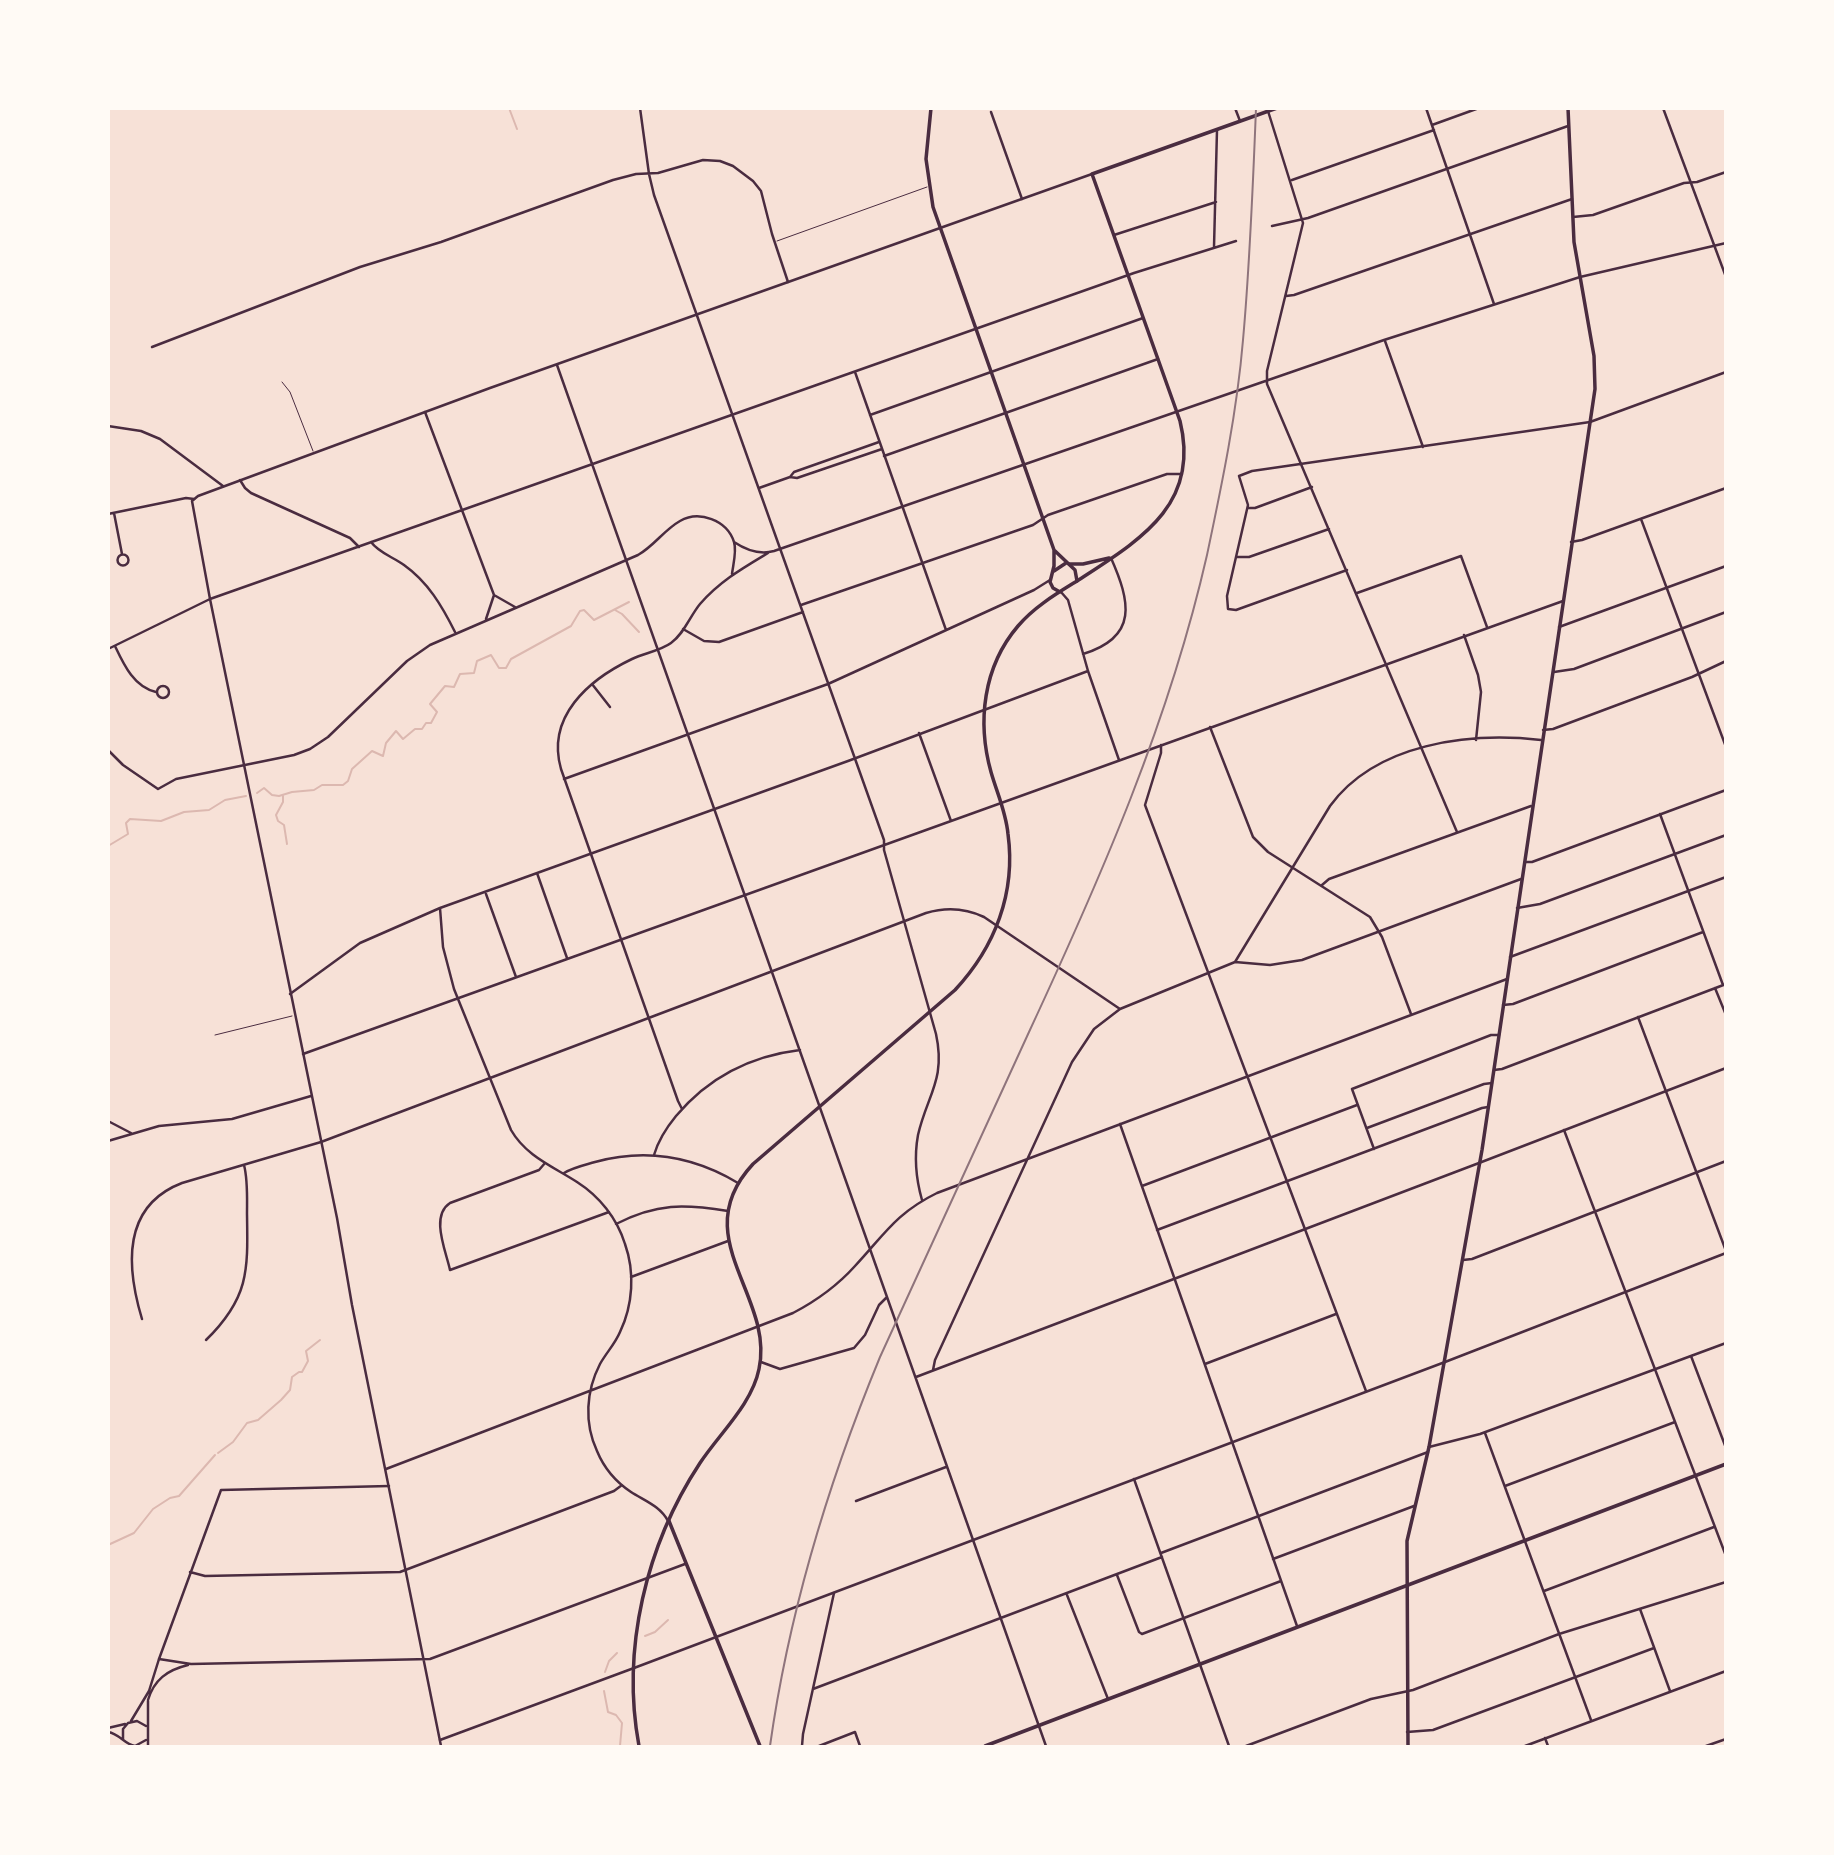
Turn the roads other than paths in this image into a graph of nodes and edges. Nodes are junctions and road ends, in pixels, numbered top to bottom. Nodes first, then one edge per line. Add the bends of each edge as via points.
1 (640, 108) edge
2 (931, 108) edge
3 (1235, 108) edge
4 (1277, 108) edge
5 (1426, 108) edge
6 (1479, 108) edge
7 (1568, 108) edge
8 (1663, 108) edge
9 (991, 112) dead end
10 (1266, 112) junction
11 (1242, 120) junction
12 (1432, 125) junction
13 (1568, 126) junction
14 (1217, 130) junction
15 (1434, 130) junction
16 (1447, 168) junction
17 (1726, 172) edge
18 (649, 174) junction
19 (1092, 174) junction
20 (1291, 181) junction
21 (1690, 182) junction
22 (929, 187) junction
23 (1022, 199) junction
24 (1572, 199) junction
25 (1216, 202) junction
26 (1573, 217) junction
27 (1303, 219) junction
28 (1272, 226) dead end
29 (940, 228) junction
30 (1470, 234) junction
31 (1114, 235) junction
32 (1236, 241) dead end
33 (774, 242) junction
34 (1726, 243) edge
35 (1714, 246) junction
36 (1214, 247) junction
37 (1128, 276) junction
38 (1580, 277) junction
39 (1726, 277) edge
40 (789, 282) junction
41 (1286, 296) junction
42 (1494, 304) junction
43 (697, 314) junction
44 (1143, 318) junction
45 (976, 329) junction
46 (1384, 340) junction
47 (152, 347) dead end
48 (1158, 359) junction
49 (557, 365) junction
50 (854, 372) junction
51 (991, 372) junction
52 (1726, 372) edge
53 (1266, 381) junction
54 (282, 382) dead end
55 (425, 412) junction
56 (1177, 412) junction
57 (1006, 413) junction
58 (733, 415) junction
59 (870, 415) junction
60 (1590, 422) junction
61 (108, 426) edge
62 (879, 442) junction
63 (1423, 447) junction
64 (882, 449) junction
65 (313, 453) junction
66 (884, 456) junction
67 (592, 464) junction
68 (1301, 464) junction
69 (1024, 465) junction
70 (1182, 474) junction
71 (790, 477) junction
72 (240, 480) junction
73 (223, 486) junction
74 (1312, 487) junction
75 (759, 488) junction
76 (1726, 488) edge
77 (194, 499) junction
78 (902, 507) junction
79 (1247, 507) junction
80 (462, 510) junction
81 (114, 513) junction
82 (108, 514) edge
83 (1043, 519) junction
84 (1641, 519) junction
85 (1329, 529) junction
86 (371, 542) junction
87 (734, 542) junction
88 (1571, 542) junction
89 (359, 547) junction
90 (781, 549) junction
91 (1054, 550) junction
92 (768, 553) junction
93 (122, 554) dead end
94 (1236, 557) junction
95 (1111, 558) junction
96 (626, 561) junction
97 (922, 563) junction
98 (1066, 563) junction
99 (1726, 566) edge
100 (1347, 570) junction
101 (1053, 572) junction
102 (732, 574) junction
103 (1050, 580) junction
104 (1077, 581) junction
105 (1667, 588) junction
106 (1060, 592) junction
107 (1356, 593) junction
108 (494, 595) junction
109 (210, 599) junction
110 (1563, 601) junction
111 (801, 605) junction
112 (516, 607) junction
113 (803, 612) junction
114 (1726, 612) edge
115 (486, 619) junction
116 (1487, 627) junction
117 (1559, 627) junction
118 (1682, 628) junction
119 (683, 629) junction
120 (946, 630) junction
121 (454, 632) junction
122 (1464, 635) junction
123 (115, 646) junction
124 (108, 649) edge
125 (658, 649) junction
126 (1083, 654) junction
127 (1726, 661) edge
128 (1386, 663) junction
129 (1088, 671) junction
130 (1552, 672) junction
131 (1698, 673) junction
132 (592, 684) junction
133 (828, 684) junction
134 (156, 692) dead end
135 (610, 707) dead end
136 (984, 709) junction
137 (1210, 727) junction
138 (1543, 730) junction
139 (919, 733) junction
140 (688, 735) junction
141 (1476, 740) junction
142 (1541, 740) junction
143 (1161, 744) junction
144 (1726, 747) edge
145 (1422, 748) junction
146 (108, 750) edge
147 (855, 758) junction
148 (1119, 760) junction
149 (245, 765) junction
150 (564, 779) junction
151 (1726, 790) edge
152 (1002, 802) junction
153 (1531, 806) junction
154 (714, 809) junction
155 (1660, 814) junction
156 (951, 821) junction
157 (1457, 832) junction
158 (1726, 835) edge
159 (884, 845) junction
160 (590, 854) junction
161 (1674, 854) junction
162 (1524, 862) junction
163 (1293, 867) junction
164 (537, 873) junction
165 (1726, 877) edge
166 (1521, 879) junction
167 (1322, 885) junction
168 (486, 892) junction
169 (1688, 892) junction
170 (745, 896) junction
171 (440, 908) junction
172 (1517, 908) junction
173 (904, 922) junction
174 (997, 926) junction
175 (1379, 930) junction
176 (1703, 932) junction
177 (621, 940) junction
178 (1510, 957) junction
179 (568, 958) junction
180 (1235, 962) junction
181 (772, 972) junction
182 (1209, 973) junction
183 (516, 977) junction
184 (1507, 979) junction
185 (1724, 984) edge
186 (1715, 988) junction
187 (290, 994) junction
188 (457, 998) junction
189 (1503, 1005) junction
190 (1120, 1009) junction
191 (929, 1012) junction
192 (1411, 1014) junction
193 (1726, 1015) edge
194 (295, 1016) junction
195 (1638, 1017) junction
196 (648, 1018) junction
197 (215, 1035) dead end
198 (1499, 1035) junction
199 (800, 1050) junction
200 (303, 1054) junction
201 (1726, 1068) edge
202 (1494, 1070) junction
203 (1248, 1076) junction
204 (489, 1078) junction
205 (1492, 1083) junction
206 (1666, 1091) junction
207 (311, 1096) junction
208 (1357, 1105) junction
209 (820, 1106) junction
210 (1488, 1107) junction
211 (682, 1109) junction
212 (108, 1121) edge
213 (1120, 1124) junction
214 (1366, 1129) junction
215 (1563, 1130) junction
216 (131, 1133) junction
217 (1271, 1138) junction
218 (108, 1141) edge
219 (321, 1142) junction
220 (1374, 1149) junction
221 (654, 1155) junction
222 (1027, 1159) junction
223 (1726, 1161) edge
224 (545, 1163) junction
225 (1479, 1163) junction
226 (244, 1165) junction
227 (1696, 1172) junction
228 (563, 1174) junction
229 (1287, 1181) junction
230 (738, 1183) junction
231 (1142, 1186) junction
232 (922, 1200) junction
233 (728, 1211) junction
234 (1595, 1211) junction
235 (608, 1212) junction
236 (616, 1224) junction
237 (1157, 1230) junction
238 (1305, 1230) junction
239 (729, 1241) junction
240 (870, 1248) junction
241 (1726, 1252) edge
242 (1463, 1260) junction
243 (631, 1277) junction
244 (1175, 1279) junction
245 (1625, 1293) junction
246 (887, 1297) junction
247 (1336, 1314) junction
248 (142, 1319) dead end
249 (758, 1328) junction
250 (206, 1340) dead end
251 (1725, 1343) edge
252 (1690, 1355) junction
253 (1445, 1362) junction
254 (761, 1363) junction
255 (1205, 1364) junction
256 (1655, 1369) junction
257 (933, 1370) junction
258 (915, 1377) junction
259 (1366, 1391) junction
260 (590, 1392) junction
261 (1675, 1422) junction
262 (1485, 1433) junction
263 (1232, 1442) junction
264 (1726, 1448) edge
265 (1428, 1450) junction
266 (1726, 1464) edge
267 (946, 1467) junction
268 (386, 1469) junction
269 (1695, 1475) junction
270 (1134, 1479) junction
271 (622, 1485) junction
272 (389, 1486) junction
273 (1505, 1486) junction
274 (856, 1502) dead end
275 (1415, 1506) junction
276 (1258, 1516) junction
277 (668, 1521) junction
278 (1714, 1527) junction
279 (972, 1540) junction
280 (1525, 1540) junction
281 (1161, 1555) junction
282 (1726, 1556) edge
283 (1273, 1559) junction
284 (686, 1563) junction
285 (406, 1570) junction
286 (190, 1572) junction
287 (1117, 1574) junction
288 (648, 1577) junction
289 (1280, 1581) junction
290 (1726, 1582) edge
291 (1406, 1585) junction
292 (1544, 1591) junction
293 (834, 1592) junction
294 (1067, 1594) junction
295 (1640, 1609) junction
296 (1184, 1618) junction
297 (1000, 1619) junction
298 (1297, 1626) junction
299 (1559, 1634) junction
300 (716, 1637) junction
301 (1654, 1648) junction
302 (159, 1659) junction
303 (424, 1660) junction
304 (191, 1664) junction
305 (1200, 1664) junction
306 (634, 1668) junction
307 (1726, 1671) edge
308 (1575, 1677) junction
309 (813, 1689) junction
310 (149, 1691) junction
311 (1670, 1691) junction
312 (1407, 1692) junction
313 (1108, 1699) junction
314 (148, 1700) junction
315 (1591, 1720) junction
316 (130, 1722) junction
317 (1038, 1726) junction
318 (148, 1729) junction
319 (108, 1730) edge
320 (1407, 1732) junction
321 (148, 1737) junction
322 (1545, 1738) junction
323 (124, 1739) junction
324 (1726, 1739) edge
325 (440, 1740) junction
326 (133, 1746) edge
327 (148, 1746) edge
328 (441, 1746) edge
329 (639, 1746) edge
330 (760, 1746) edge
331 (802, 1746) edge
332 (819, 1746) edge
333 (860, 1746) edge
334 (985, 1746) edge
335 (1046, 1746) edge
336 (1229, 1746) edge
337 (1246, 1746) edge
338 (1408, 1746) edge
339 (1525, 1746) edge
340 (1548, 1746) edge
341 (1706, 1746) edge

1 - 18 street
2 - 22 main road via 926,152
3 - 11 street
4 - 10 main road
5 - 12 street
6 - 12 street
7 - 13 main road
8 - 21 street
9 - 23 street
10 - 11 main road
10 - 20 street
11 - 14 main road
12 - 15 street
13 - 16 street
13 - 24 main road
14 - 19 main road
14 - 25 street
15 - 16 street
15 - 20 street
16 - 27 street
16 - 30 street
17 - 21 street
18 - 33 street via 703,160 733,166 761,191
18 - 43 street
18 - 47 street via 622,177 360,267
19 - 23 street
19 - 31 main road
20 - 27 street
21 - 26 street via 1593,215
21 - 35 street
22 - 29 main road
22 - 33 lane
23 - 29 street
24 - 26 main road
24 - 30 street
25 - 31 street
25 - 36 street
26 - 38 main road
27 - 28 street
27 - 41 street
29 - 40 street
29 - 45 main road
30 - 41 street
30 - 42 street
31 - 37 main road
32 - 36 street
33 - 40 street
34 - 35 street
35 - 38 street
35 - 39 street
36 - 37 street
37 - 44 main road
37 - 45 street
38 - 42 street
38 - 60 main road via 1595,368
40 - 43 street
41 - 53 street
42 - 46 street
43 - 49 street
43 - 58 street
44 - 48 main road
44 - 51 street
45 - 50 street
45 - 51 main road
46 - 53 street
46 - 63 street
48 - 56 main road
48 - 57 street
49 - 55 street
49 - 67 street
50 - 58 street
50 - 59 street
51 - 57 main road
51 - 59 street
52 - 60 street
53 - 56 street
53 - 68 street
54 - 65 lane
55 - 65 street
55 - 80 street
56 - 69 street
56 - 70 main road via 1184,444
57 - 66 street
57 - 69 main road
58 - 67 street
58 - 75 street
59 - 62 street
60 - 63 street
60 - 88 main road
61 - 73 street via 160,439
62 - 64 street
62 - 71 street
63 - 68 street
64 - 66 street
64 - 71 street
65 - 72 street
66 - 78 street
67 - 80 street
67 - 96 street
68 - 74 street
68 - 79 street via 1239,476
69 - 78 street
69 - 83 main road
70 - 83 street via 1167,474
70 - 95 main road via 1170,505 1156,523
71 - 75 street
72 - 73 street
72 - 89 street via 251,493 350,538
73 - 77 street
74 - 79 street
74 - 85 street
75 - 90 street
76 - 84 street
77 - 81 street
77 - 109 street
78 - 90 street
78 - 97 street
79 - 94 street
80 - 86 street
80 - 108 street
81 - 82 street
81 - 93 street
83 - 91 main road
83 - 97 street
84 - 88 street
84 - 105 street
85 - 94 street via 1249,557
85 - 100 street
86 - 89 street
86 - 121 street via 422,580
87 - 92 street
87 - 96 street via 714,520 691,517
87 - 102 street
88 - 110 main road
89 - 109 street
90 - 92 street
90 - 111 street
91 - 98 main road
91 - 101 main road
92 - 102 street
94 - 100 street via 1226,600 1228,609 1236,610
95 - 98 main road
95 - 104 main road
95 - 126 street via 1125,594 1125,618 1107,644
96 - 112 street
96 - 125 street
97 - 111 street
97 - 120 street
98 - 101 main road
98 - 104 main road via 1075,570
99 - 105 street
100 - 107 street
101 - 103 main road
102 - 119 street
103 - 106 main road
103 - 120 street
104 - 106 main road
105 - 117 street
105 - 118 street
106 - 126 street via 1067,598
106 - 136 main road via 1029,614 1004,644 992,670
107 - 116 street via 1461,556
107 - 128 street
108 - 112 street
108 - 115 street
109 - 123 street
109 - 149 street
110 - 116 street
110 - 117 main road
111 - 113 street
112 - 115 street
113 - 119 street via 719,642 704,641
113 - 133 street
114 - 118 street
115 - 121 street
116 - 122 street
117 - 130 main road
118 - 130 street via 1574,669
118 - 131 street
119 - 125 street via 675,640
120 - 133 street
121 - 149 street via 413,656 319,744 298,754
122 - 128 street
122 - 141 street via 1481,692
123 - 124 street
123 - 134 street via 133,677
125 - 132 street via 626,662
125 - 140 street
126 - 129 street
127 - 131 street
128 - 137 street
128 - 145 street
129 - 136 street
129 - 148 street
130 - 138 main road
131 - 138 street
131 - 144 street
132 - 135 street
132 - 150 street via 572,704 561,724 557,754
133 - 140 street
133 - 147 street
136 - 139 street
136 - 152 main road via 986,750
137 - 143 street
137 - 163 street via 1251,833 1262,848
138 - 142 main road
139 - 147 street
139 - 156 street
140 - 150 street
140 - 154 street
141 - 142 street
141 - 145 street
142 - 153 main road
143 - 148 street
143 - 182 street via 1145,805
145 - 157 street
145 - 163 street via 1371,767 1347,786
146 - 149 street via 158,789 176,779
147 - 154 street
147 - 159 street
148 - 152 street
149 - 187 street
150 - 160 street
151 - 155 street
152 - 156 street
152 - 174 main road via 1010,866
153 - 157 street
153 - 162 main road
154 - 160 street
154 - 170 street
155 - 161 street
155 - 162 street
156 - 159 street
157 - 167 street
158 - 161 street
159 - 170 street
159 - 173 street
160 - 164 street
160 - 177 street
161 - 169 street
161 - 172 street via 1536,906
162 - 166 main road
163 - 167 street
163 - 180 street
164 - 168 street
164 - 179 street
165 - 169 street
166 - 172 main road
166 - 175 street
167 - 175 street via 1366,913
168 - 171 street
168 - 183 street
169 - 176 street
169 - 178 street
170 - 177 street
170 - 181 street
171 - 187 street via 360,943
171 - 188 street via 445,958
172 - 178 main road
173 - 174 street via 951,909 978,914
173 - 181 street
173 - 191 street
174 - 190 street
174 - 191 main road via 972,971
175 - 180 street via 1286,964
175 - 192 street
176 - 185 street
176 - 189 street
177 - 179 street
177 - 196 street
178 - 184 main road
179 - 183 street
180 - 182 street
181 - 196 street
181 - 199 street
182 - 190 street
182 - 203 street
183 - 188 street
184 - 189 main road
184 - 192 street
185 - 186 street
186 - 193 street
186 - 195 street
187 - 194 street
188 - 200 street
188 - 204 street
189 - 198 main road
190 - 222 street via 1081,1046
191 - 209 main road
191 - 232 street via 938,1068 917,1142
192 - 203 street
194 - 197 lane
194 - 200 street
195 - 202 street
195 - 206 street
196 - 204 street
196 - 211 street
198 - 202 main road
198 - 208 street via 1352,1089
199 - 209 street
199 - 211 street via 732,1070
200 - 207 street
201 - 206 street
202 - 205 main road
203 - 213 street
203 - 217 street
204 - 219 street
204 - 224 street via 514,1136
205 - 210 main road
205 - 214 street
206 - 215 street
206 - 227 street
207 - 216 street via 232,1119
207 - 219 street
208 - 214 street
208 - 217 street
209 - 230 main road via 752,1164
209 - 240 street
210 - 220 street
210 - 225 main road
211 - 221 street
212 - 216 street
213 - 222 street
213 - 231 street
214 - 220 street
215 - 225 street
215 - 234 street
216 - 218 street
217 - 229 street
217 - 231 street
219 - 226 street
219 - 268 street
220 - 229 street
221 - 228 street via 617,1157
221 - 230 street via 699,1163
222 - 232 street
222 - 257 street
223 - 227 street
224 - 228 street
224 - 235 street via 538,1170 444,1207 440,1220 450,1270
225 - 238 street
225 - 242 main road
226 - 248 street via 173,1186 145,1211 132,1249
226 - 250 street via 245,1279 235,1305
227 - 234 street
227 - 241 street
228 - 235 street via 588,1190
229 - 237 street
229 - 238 street
230 - 233 main road
231 - 237 street
232 - 240 street
233 - 236 street via 668,1206
233 - 239 main road
234 - 242 street
234 - 245 street
235 - 236 street
236 - 243 street
237 - 244 street
238 - 244 street
238 - 247 street
239 - 243 street
239 - 249 main road
240 - 246 street
240 - 249 street via 821,1296
241 - 245 street
242 - 253 main road
243 - 260 street via 625,1321
244 - 255 street
244 - 257 street
245 - 253 street
245 - 256 street
246 - 254 street via 854,1348 780,1369
246 - 258 street
247 - 255 street
247 - 259 street
249 - 254 main road
249 - 260 street
251 - 252 street
252 - 256 street
252 - 264 street
253 - 259 street
253 - 265 main road
254 - 277 main road via 750,1394 693,1474
255 - 263 street
256 - 261 street
256 - 262 street
257 - 258 street
258 - 267 street
259 - 263 street
260 - 268 street
260 - 271 street via 594,1445
261 - 269 street
261 - 273 street
262 - 265 street
262 - 273 street
263 - 270 street
263 - 276 street
265 - 275 main road
265 - 276 street
266 - 269 main road
267 - 274 street
267 - 279 street
268 - 272 street
269 - 278 street
269 - 280 main road
270 - 279 street
270 - 281 street
271 - 277 street via 659,1509
271 - 285 street
272 - 285 street
272 - 286 street via 220,1491
273 - 280 street
275 - 283 street
275 - 291 main road via 1406,1546
276 - 281 street
276 - 283 street
277 - 284 main road
277 - 288 main road
278 - 282 street
278 - 292 street
279 - 293 street
279 - 297 street
280 - 291 main road
280 - 292 street
281 - 287 street
281 - 296 street
283 - 289 street
284 - 288 street
284 - 300 main road
285 - 286 street via 205,1576
285 - 303 street
286 - 302 street
287 - 294 street
287 - 296 street via 1141,1634
288 - 303 street
288 - 306 main road
289 - 296 street
289 - 298 street
290 - 295 street
291 - 298 main road
291 - 312 main road
292 - 299 street
293 - 300 street
293 - 309 street
294 - 297 street
294 - 313 street
295 - 299 street
295 - 301 street
296 - 305 street
297 - 309 street
297 - 317 street
298 - 305 main road
299 - 308 street
299 - 312 street
300 - 306 street
300 - 330 main road
301 - 308 street
301 - 311 street
302 - 304 street
302 - 310 street
303 - 304 street
303 - 325 street
304 - 314 street via 165,1674
305 - 313 main road
305 - 336 street
306 - 325 street
306 - 329 main road
307 - 311 street
308 - 315 street
308 - 320 street via 1433,1730
309 - 331 street
310 - 314 street
310 - 316 street
311 - 315 street
312 - 320 main road
312 - 337 street via 1371,1699
313 - 317 main road
314 - 318 street
315 - 322 street
316 - 318 street via 142,1722
316 - 319 street
316 - 323 street via 123,1728
317 - 334 main road
317 - 335 street
318 - 321 street
319 - 323 street
320 - 338 main road
321 - 326 street
321 - 327 street
322 - 339 street
322 - 340 street
323 - 326 street
324 - 341 street
325 - 328 street
332 - 333 street via 855,1732

